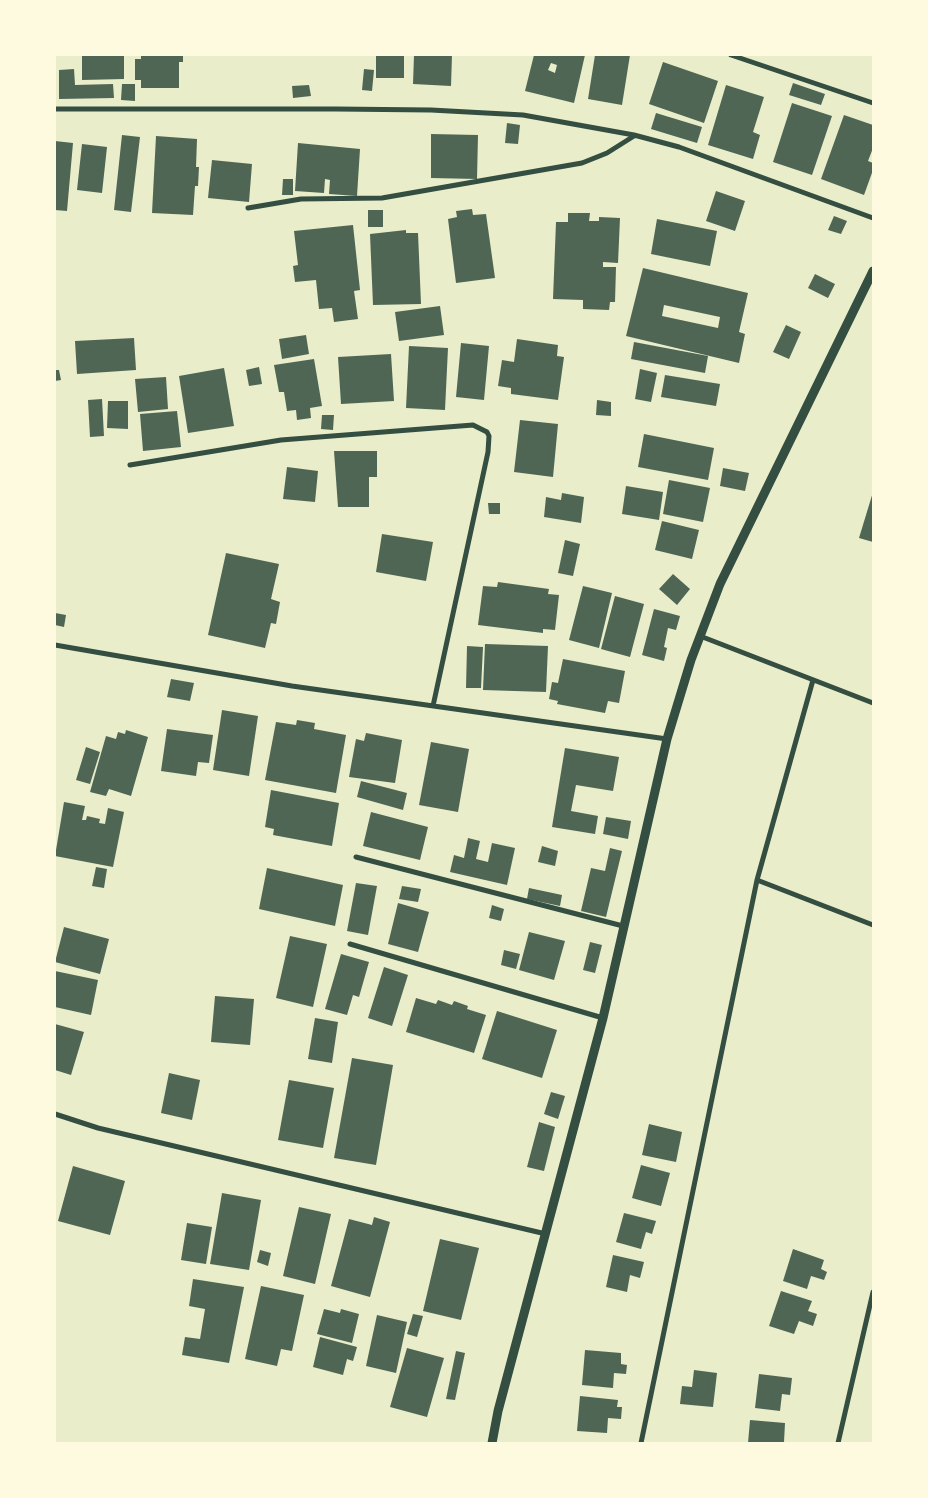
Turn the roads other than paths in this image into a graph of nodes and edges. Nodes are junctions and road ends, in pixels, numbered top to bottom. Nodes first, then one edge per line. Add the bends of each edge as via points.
1 (731, 55) edge
2 (873, 103) edge
3 (55, 109) edge
4 (634, 136) junction
5 (248, 208) dead end
6 (873, 218) edge
7 (873, 271) edge
8 (130, 465) dead end
9 (700, 636) junction
10 (55, 645) edge
11 (813, 680) junction
12 (873, 703) edge
13 (432, 706) junction
14 (667, 739) junction
15 (356, 858) dead end
16 (757, 880) junction
17 (873, 925) edge
18 (623, 926) junction
19 (350, 944) dead end
20 (603, 1018) junction
21 (55, 1114) edge
22 (546, 1234) junction
23 (873, 1292) edge
24 (492, 1443) edge
25 (641, 1443) edge
26 (838, 1443) edge

1 - 2 street
3 - 4 street via 431,110 523,115
4 - 5 street via 607,153 582,163 382,198 301,199
4 - 6 street via 679,147
7 - 9 street via 720,584
8 - 13 street via 281,440 473,425 487,432 488,452
9 - 11 street
9 - 14 street
10 - 13 street via 292,686
11 - 12 street
11 - 16 street
13 - 14 street
14 - 18 street
15 - 18 street
16 - 17 street
16 - 25 street
18 - 20 street
19 - 20 street
20 - 22 street
21 - 22 street via 108,1131
22 - 24 street
23 - 26 street

